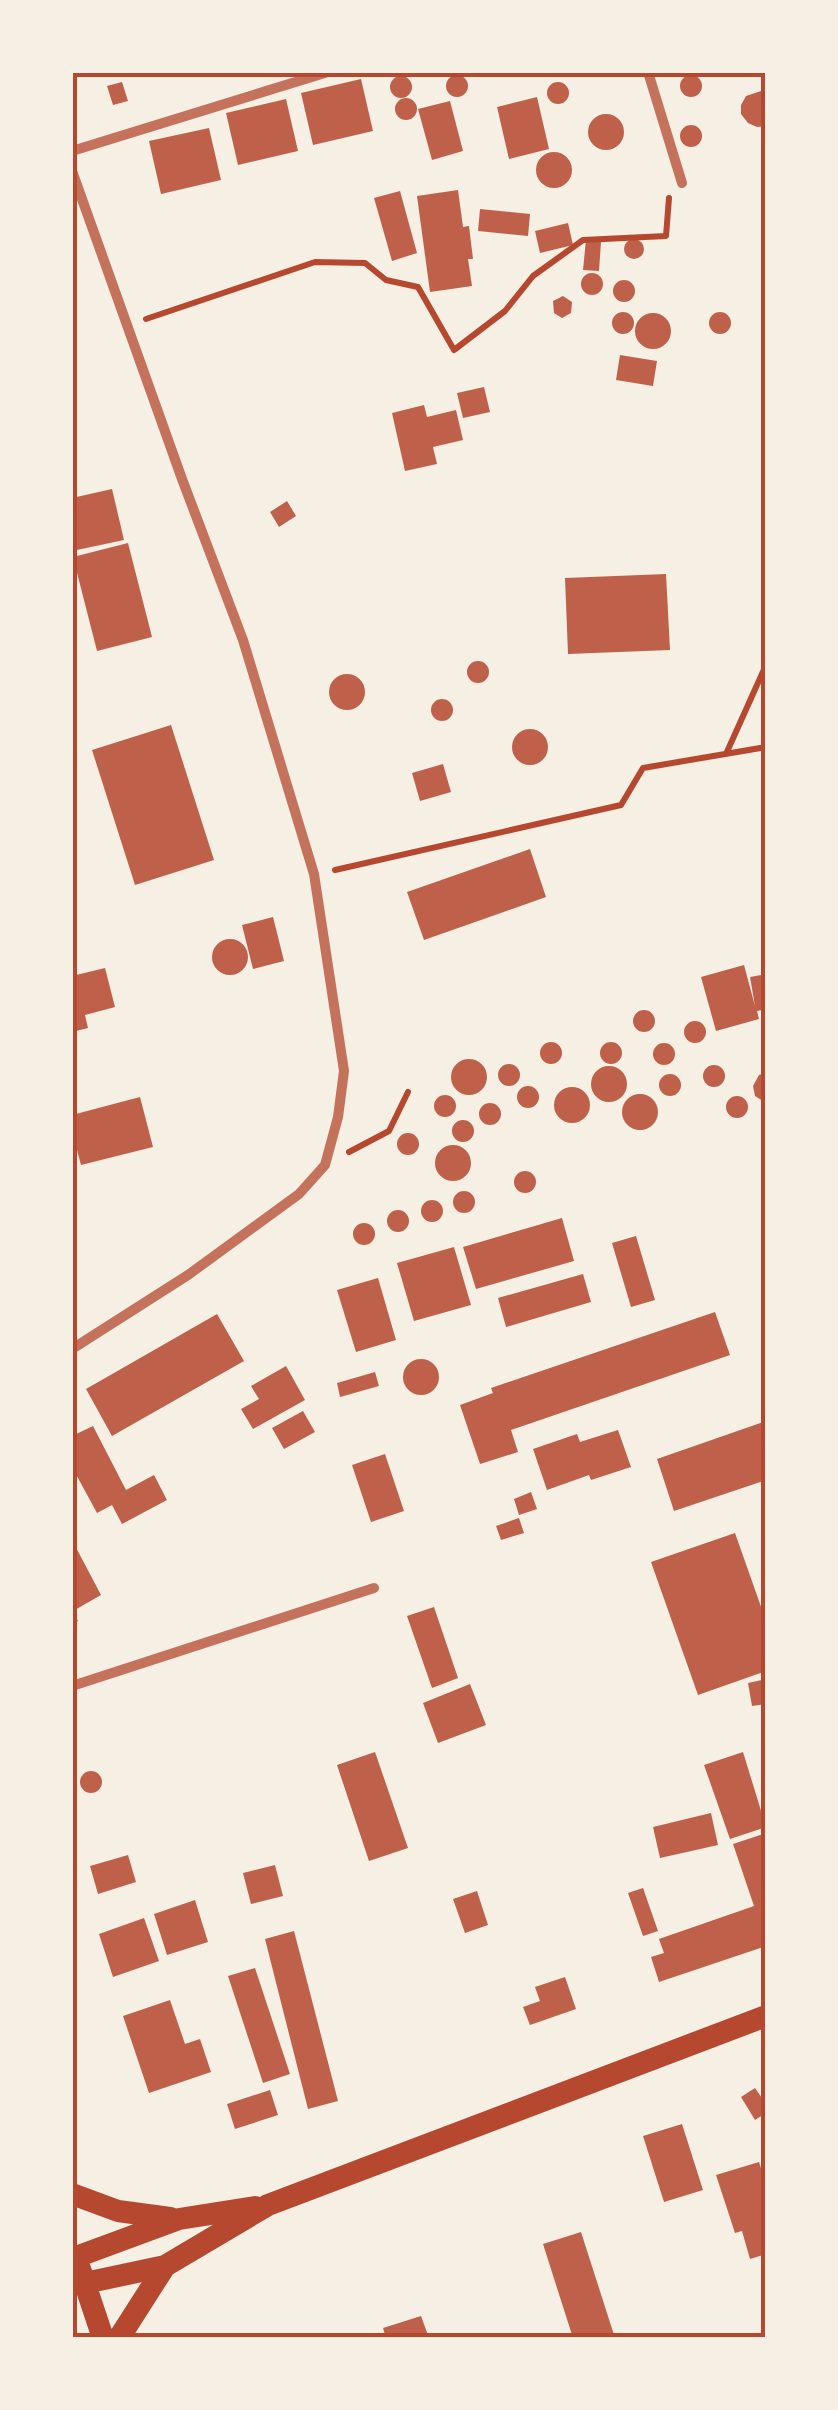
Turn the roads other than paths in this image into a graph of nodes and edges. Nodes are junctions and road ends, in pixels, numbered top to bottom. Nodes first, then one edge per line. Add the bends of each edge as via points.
1 (328, 72) edge
2 (648, 72) edge
3 (72, 151) edge
4 (72, 171) edge
5 (682, 183) dead end
6 (72, 1349) edge
7 (374, 1588) dead end
8 (72, 1686) edge
9 (766, 2016) edge
10 (72, 2194) edge
11 (268, 2205) junction
12 (179, 2219) junction
13 (74, 2252) edge
14 (165, 2266) junction
15 (85, 2284) junction
16 (103, 2338) edge
17 (120, 2338) edge

1 - 3 street
2 - 5 street
4 - 6 street via 243,640 314,874 344,1070 325,1164 299,1194 188,1276
7 - 8 street
9 - 11 main road
10 - 12 main road via 118,2211
11 - 12 main road
11 - 14 main road
12 - 13 main road
13 - 15 main road
14 - 15 main road
14 - 17 main road
15 - 16 main road

